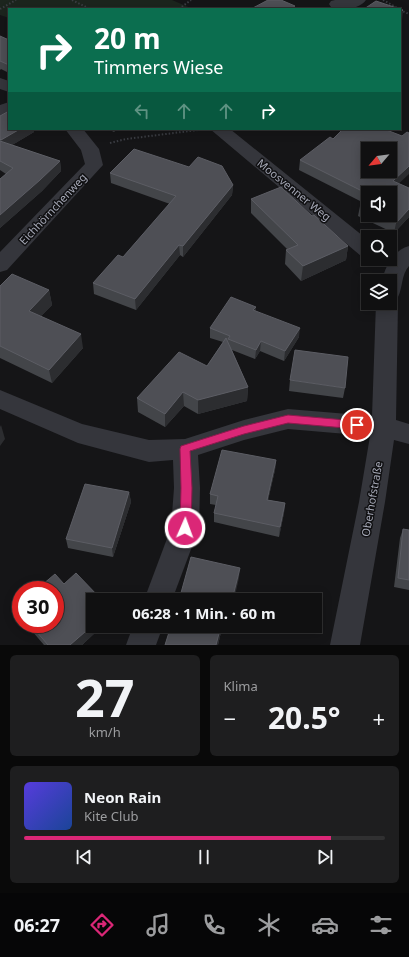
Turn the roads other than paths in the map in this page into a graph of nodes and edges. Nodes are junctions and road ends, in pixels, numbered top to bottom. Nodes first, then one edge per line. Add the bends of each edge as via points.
1 (359, 0) edge
2 (336, 4) dead end
3 (75, 130) edge
4 (221, 130) edge
5 (361, 245) edge
6 (409, 254) edge
7 (397, 259) edge
8 (0, 265) edge
9 (387, 310) edge
10 (0, 399) edge
11 (384, 428) junction
12 (409, 434) edge
13 (185, 449) junction
14 (161, 593) edge
15 (145, 633) edge
16 (141, 645) edge
17 (345, 645) edge

1 - 2 street via 346,6
3 - 8 street, Eichhörnchenweg via 90,149 94,166
4 - 5 street, Moosvenner Weg
6 - 7 street
9 - 11 street, Oberhofstraße
10 - 13 street via 78,433 148,451
11 - 12 street
11 - 13 street via 288,419
11 - 17 street, Oberhofstraße
13 - 14 street via 185,528
15 - 16 street

